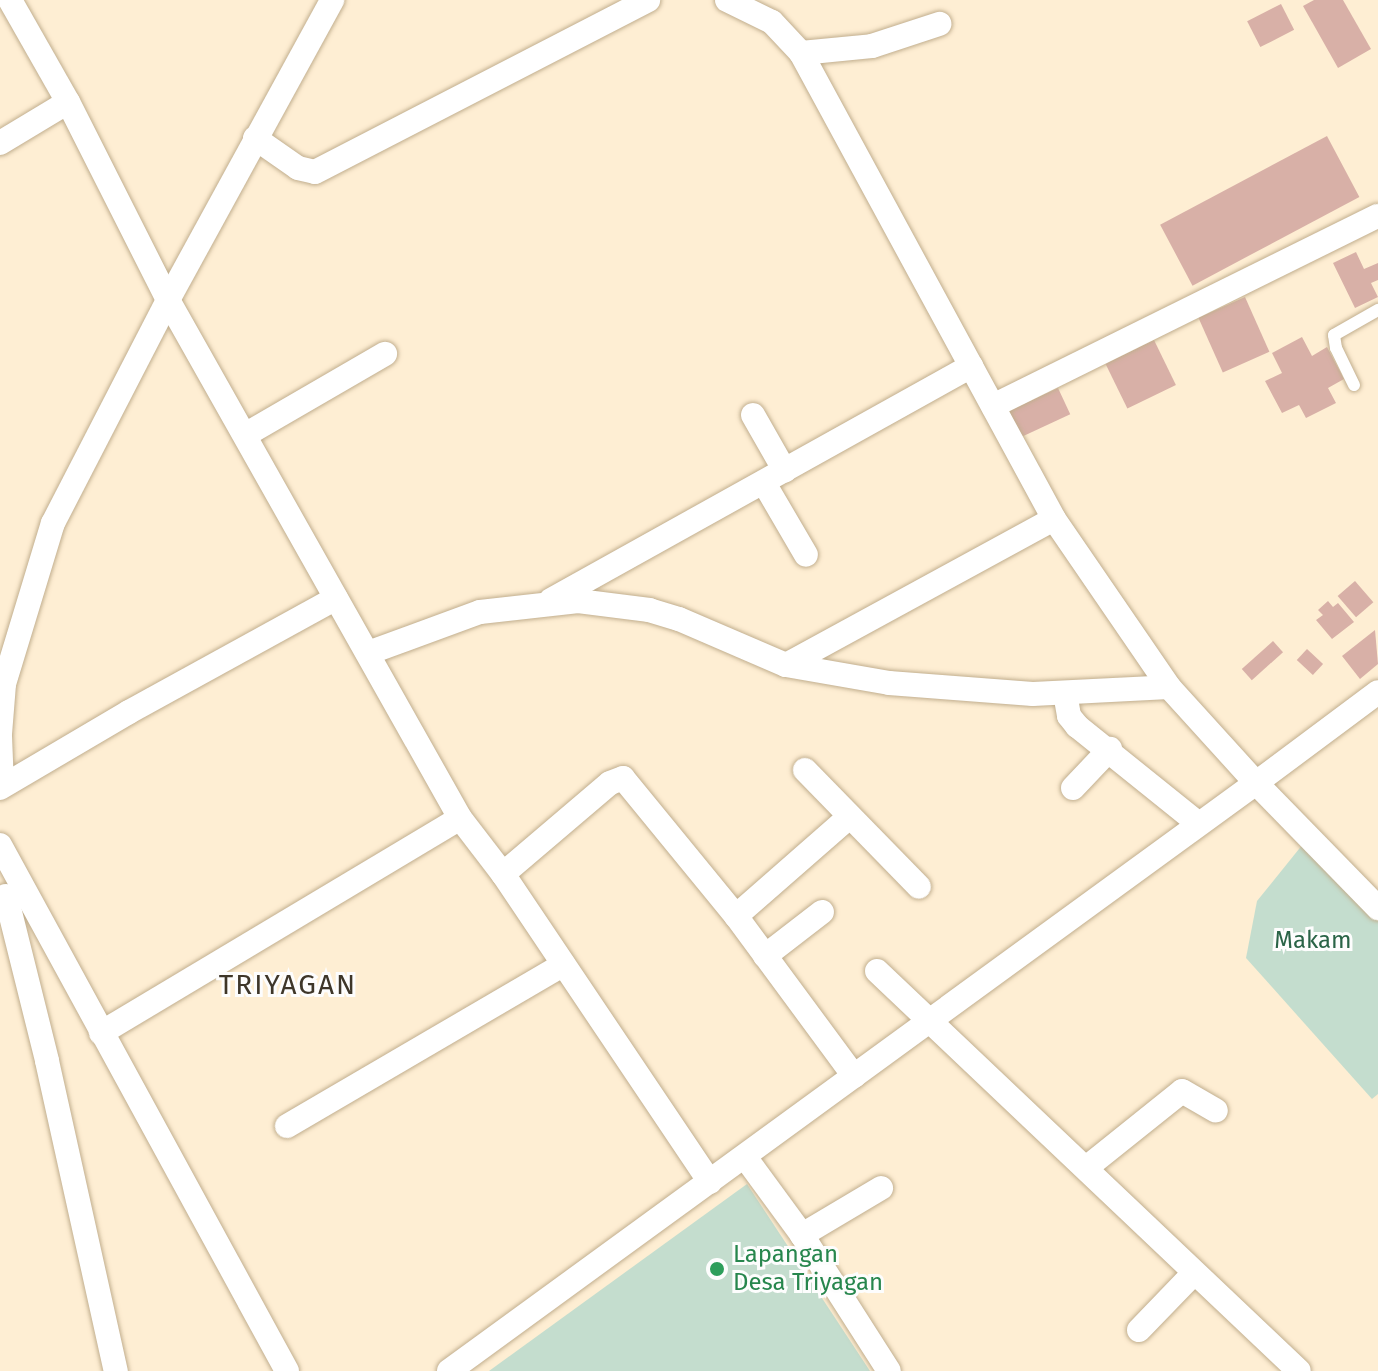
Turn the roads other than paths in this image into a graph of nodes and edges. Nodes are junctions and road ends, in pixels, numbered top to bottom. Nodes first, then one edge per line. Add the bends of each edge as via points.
1 (10, 0) edge
2 (332, 0) edge
3 (648, 0) edge
4 (727, 0) edge
5 (939, 24) dead end
6 (801, 53) junction
7 (68, 102) junction
8 (255, 138) junction
9 (0, 143) edge
10 (1378, 216) edge
11 (168, 300) junction
12 (1378, 310) edge
13 (385, 354) dead end
14 (971, 366) junction
15 (1354, 385) dead end
16 (993, 406) junction
17 (753, 415) dead end
18 (245, 435) junction
19 (774, 477) junction
20 (1054, 519) junction
21 (806, 555) dead end
22 (336, 598) junction
23 (546, 603) junction
24 (368, 653) junction
25 (786, 665) junction
26 (1169, 687) junction
27 (1378, 692) edge
28 (1065, 693) junction
29 (0, 735) edge
30 (1110, 749) junction
31 (805, 770) dead end
32 (1256, 783) junction
33 (1, 787) edge
34 (1073, 788) dead end
35 (460, 818) junction
36 (848, 818) junction
37 (1199, 824) junction
38 (0, 845) edge
39 (503, 874) junction
40 (919, 887) dead end
41 (9, 894) edge
42 (1378, 908) edge
43 (822, 912) dead end
44 (736, 916) junction
45 (8, 940) edge
46 (765, 956) junction
47 (563, 965) junction
48 (877, 971) dead end
49 (928, 1021) junction
50 (101, 1033) junction
51 (854, 1076) junction
52 (1216, 1111) dead end
53 (287, 1126) dead end
54 (745, 1157) junction
55 (1086, 1168) junction
56 (710, 1182) junction
57 (881, 1188) dead end
58 (802, 1235) junction
59 (1194, 1273) junction
60 (1139, 1330) dead end
61 (116, 1371) edge
62 (287, 1371) edge
63 (449, 1371) edge
64 (889, 1371) edge
65 (1299, 1371) edge

1 - 7 street
2 - 8 street
3 - 8 street via 315,172 298,168
4 - 6 street via 772,22
5 - 6 street via 872,46
6 - 14 street
7 - 9 street
7 - 11 street
8 - 11 street
10 - 16 street
11 - 18 street
11 - 29 street via 53,523 4,684
12 - 15 lane via 1334,335
13 - 18 street
14 - 16 street
14 - 19 street
16 - 20 street
17 - 19 street
18 - 22 street
19 - 21 street
19 - 23 street
20 - 25 street
20 - 26 street
22 - 24 street
22 - 33 street
23 - 24 street via 480,612
23 - 25 street via 578,601 649,610
24 - 35 street
25 - 28 street via 889,683
26 - 28 street
26 - 32 street
27 - 32 street
28 - 30 street via 1069,716
29 - 33 street
30 - 34 street
30 - 37 street
31 - 36 street
32 - 37 street
32 - 42 street
35 - 39 street
35 - 50 street
36 - 40 street
36 - 44 street
37 - 49 street
38 - 41 street
39 - 44 street via 610,783 623,778
39 - 47 street
41 - 45 street
41 - 50 street
43 - 46 street
44 - 46 street
45 - 61 street
46 - 51 street
47 - 53 street
47 - 56 street
48 - 49 street
49 - 51 street
49 - 55 street
50 - 62 street
51 - 54 street
52 - 55 street via 1182,1091
54 - 56 street
54 - 58 street
55 - 59 street
56 - 63 street
57 - 58 street
58 - 64 street
59 - 60 street
59 - 65 street

